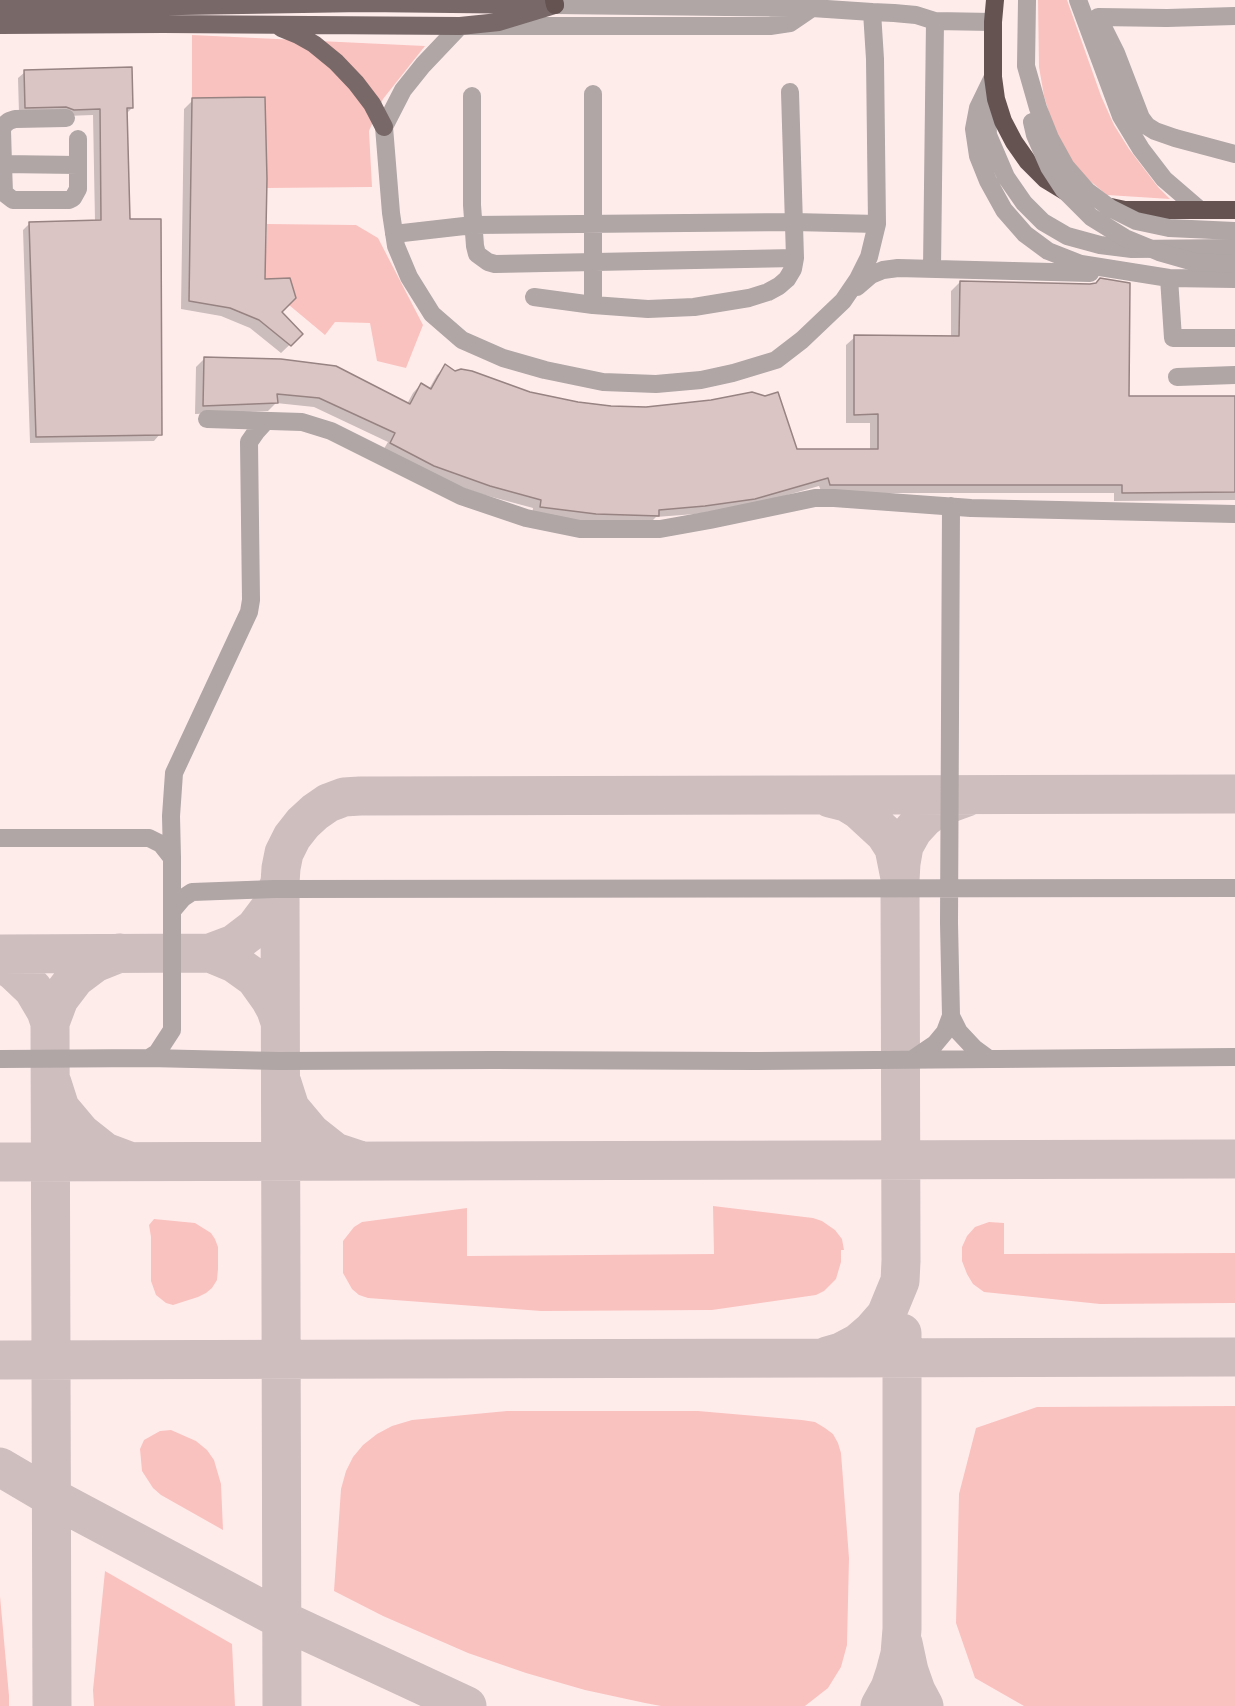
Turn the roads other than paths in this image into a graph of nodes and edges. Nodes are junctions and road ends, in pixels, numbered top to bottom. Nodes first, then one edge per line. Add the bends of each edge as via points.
1 (995, 0) edge
2 (1027, 0) edge
3 (1078, 0) edge
4 (326, 2) edge
5 (363, 2) edge
6 (510, 2) edge
7 (556, 2) edge
8 (812, 4) edge
9 (0, 9) edge
10 (872, 12) junction
11 (1235, 16) edge
12 (934, 21) junction
13 (993, 22) junction
14 (0, 25) edge
15 (273, 25) junction
16 (460, 26) junction
17 (1026, 66) junction
18 (993, 77) junction
19 (790, 92) dead end
20 (593, 94) dead end
21 (472, 96) dead end
22 (66, 118) dead end
23 (384, 127) junction
24 (78, 139) dead end
25 (1235, 154) edge
26 (2, 163) edge
27 (78, 165) junction
28 (1200, 210) junction
29 (1235, 210) edge
30 (794, 222) junction
31 (593, 224) junction
32 (877, 224) junction
33 (473, 225) junction
34 (1235, 231) edge
35 (394, 234) junction
36 (1235, 248) edge
37 (795, 258) junction
38 (593, 262) junction
39 (1235, 264) edge
40 (932, 268) junction
41 (1137, 274) junction
42 (1168, 278) junction
43 (1235, 279) edge
44 (534, 297) dead end
45 (843, 301) junction
46 (592, 305) junction
47 (1235, 338) edge
48 (1235, 375) edge
49 (1177, 377) dead end
50 (207, 419) dead end
51 (229, 420) junction
52 (266, 421) junction
53 (249, 442) junction
54 (951, 506) junction
55 (1235, 514) edge
56 (171, 816) junction
57 (0, 838) edge
58 (149, 838) junction
59 (172, 865) junction
60 (1235, 888) edge
61 (950, 889) junction
62 (201, 891) junction
63 (172, 911) junction
64 (951, 1016) junction
65 (172, 1030) junction
66 (1235, 1057) edge
67 (149, 1058) junction
68 (0, 1059) edge
69 (202, 1059) junction
70 (913, 1059) junction
71 (989, 1059) junction

1 - 13 highway
2 - 17 street, bridge
3 - 28 street via 1121,116 1164,179
4 - 5 main road
4 - 9 main road
5 - 6 main road
6 - 7 main road
6 - 16 main road via 491,15
7 - 8 street
7 - 16 main road via 499,22
8 - 10 street
8 - 16 street via 790,23 770,26
10 - 12 street via 915,15
10 - 32 street
11 - 25 street via 1098,17 1147,126
12 - 13 street
12 - 40 street
13 - 18 highway
14 - 15 main road
15 - 16 main road
15 - 23 main road via 314,44 336,62 372,104
16 - 23 street via 404,90
17 - 34 street, bridge via 1050,138 1066,167 1087,190 1136,221 1169,228
17 - 39 street, bridge via 1035,135 1064,190 1091,217 1125,238 1159,252 1194,262
18 - 28 highway via 1003,121 1014,142 1028,162 1065,192 1125,210
18 - 36 street via 988,135 1006,177 1043,222 1067,236 1132,249
18 - 41 street via 978,108 974,129 987,181 1004,210 1025,234 1048,251 1081,264
19 - 30 street
20 - 31 street
21 - 33 street
22 - 26 street via 9,121 2,130
23 - 35 street
24 - 27 street
26 - 27 street
26 - 27 street via 4,192 13,200 73,198 78,189
28 - 29 highway
30 - 31 street
30 - 32 street
30 - 37 street
31 - 33 street
31 - 38 street
32 - 45 street via 869,257
33 - 35 street
33 - 38 street via 477,254 488,262
35 - 45 street via 409,277 432,314 462,340 524,364 603,382 656,384 701,380 776,360
37 - 38 street
37 - 46 street via 793,269 779,286 749,298 694,308
38 - 46 street
40 - 41 street
40 - 45 street via 883,270 871,275
41 - 42 street
42 - 43 street
42 - 47 street via 1173,338
44 - 46 street
48 - 49 street
50 - 51 street
51 - 52 street
51 - 53 street
52 - 53 street
52 - 54 street via 302,422 331,431 461,496 526,518 580,528 660,528 815,498
53 - 56 street via 249,612 174,773
54 - 55 street
54 - 61 street
56 - 58 street via 164,828
56 - 59 street
57 - 58 street
58 - 59 street via 161,844
59 - 62 street via 183,883
59 - 63 street
60 - 61 street
61 - 62 street
61 - 64 street
62 - 63 street via 183,898
63 - 65 street
64 - 70 street via 935,1044
64 - 71 street via 959,1032
65 - 67 street via 157,1053
65 - 69 street via 188,1053
66 - 71 street
67 - 68 street
67 - 69 street
69 - 70 street
70 - 71 street

